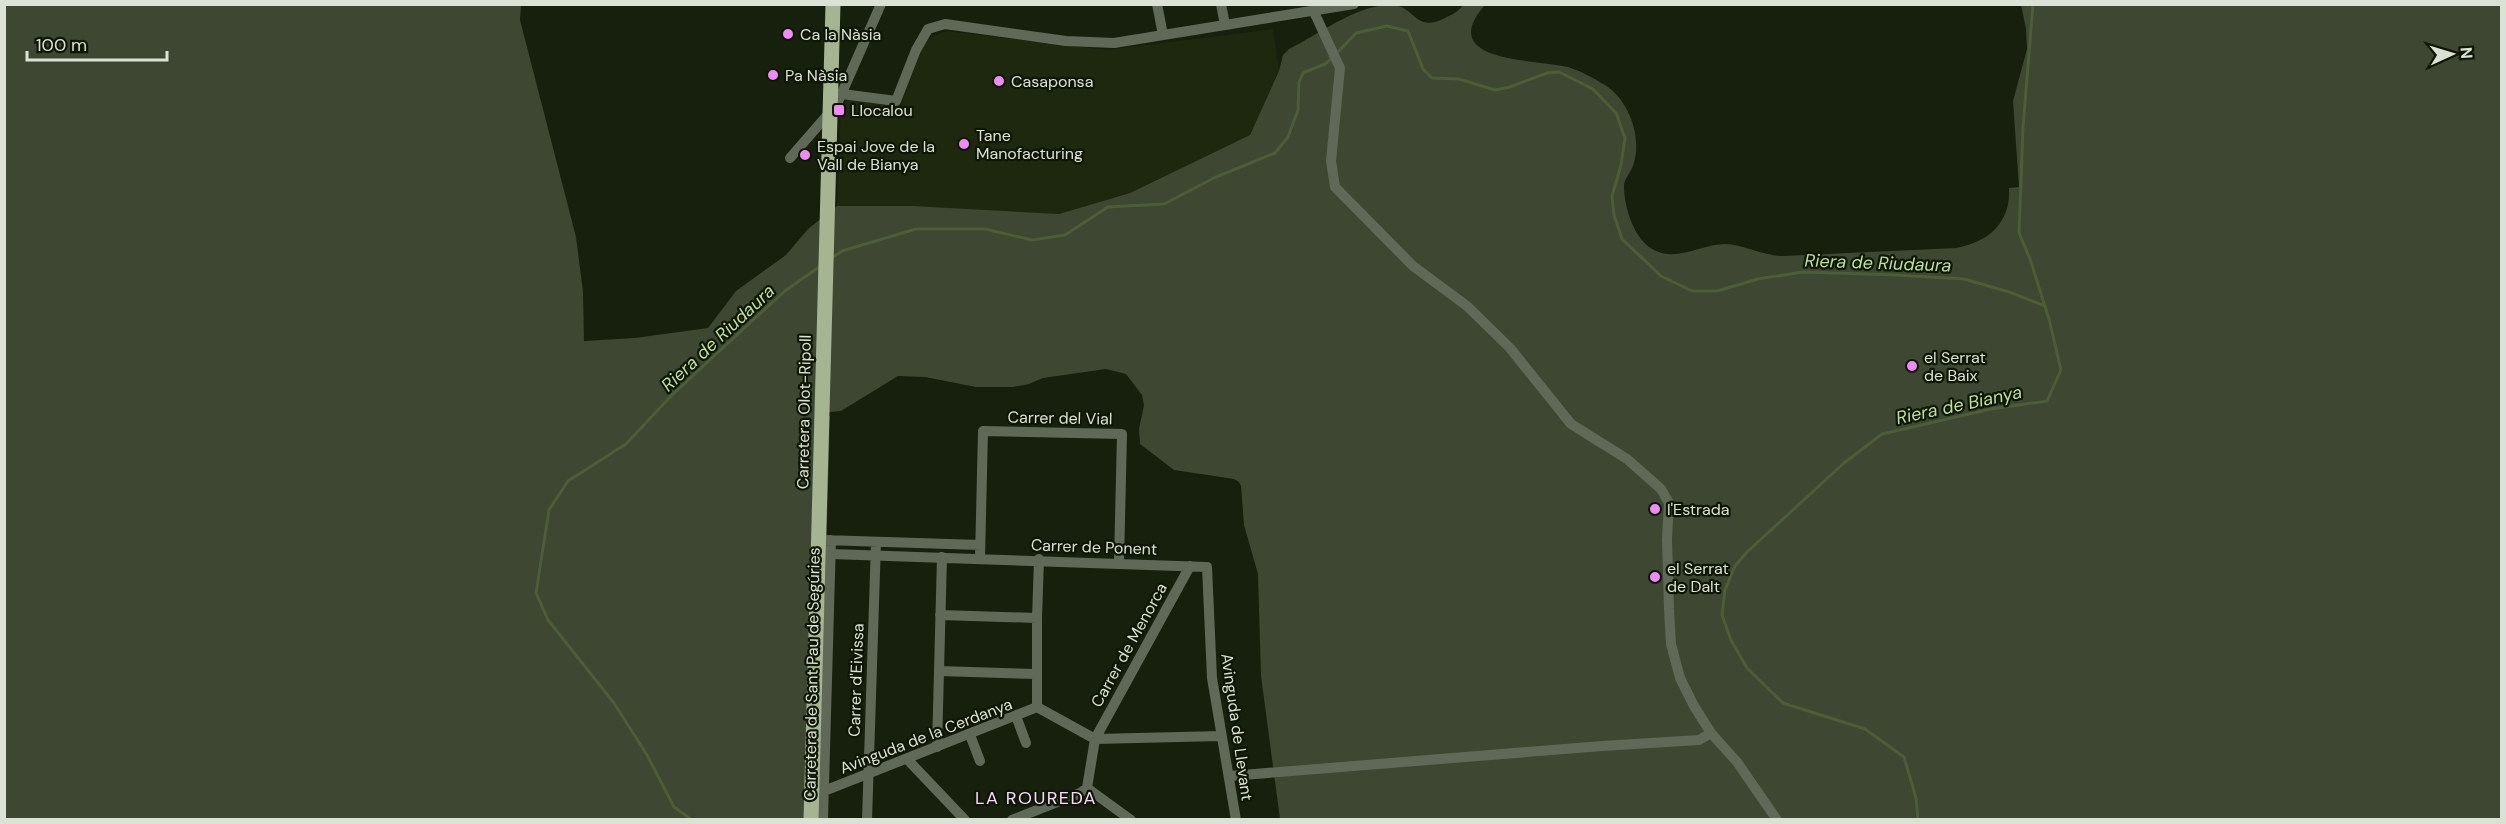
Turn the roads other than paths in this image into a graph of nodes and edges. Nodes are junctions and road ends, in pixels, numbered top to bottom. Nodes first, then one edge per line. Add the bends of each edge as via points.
1 (833, 4) edge
2 (881, 4) edge
3 (1157, 4) edge
4 (1221, 4) edge
5 (1353, 4) edge
6 (1314, 12) junction
7 (1225, 25) junction
8 (1163, 35) junction
9 (836, 94) junction
10 (829, 113) junction
11 (790, 158) dead end
12 (830, 540) junction
13 (876, 542) junction
14 (980, 545) junction
15 (831, 554) junction
16 (875, 555) junction
17 (942, 557) junction
18 (980, 558) junction
19 (1039, 559) junction
20 (1119, 562) junction
21 (1190, 566) junction
22 (1207, 567) joint
23 (940, 615) junction
24 (1036, 618) junction
25 (939, 671) junction
26 (1036, 674) junction
27 (1037, 707) junction
28 (1016, 717) junction
29 (1711, 733) junction
30 (970, 735) junction
31 (1221, 736) junction
32 (1095, 739) junction
33 (1026, 743) dead end
34 (937, 747) junction
35 (907, 759) junction
36 (980, 761) dead end
37 (868, 775) junction
38 (1230, 776) junction
39 (1087, 788) junction
40 (824, 791) junction
41 (962, 818) edge
42 (811, 819) edge
43 (823, 819) edge
44 (867, 819) edge
45 (1012, 819) edge
46 (1131, 819) edge
47 (1236, 819) edge
48 (1777, 819) edge

1 - 9 main road, Carretera Olot-Ripoll
2 - 9 street
3 - 8 street
4 - 7 street
5 - 6 street
6 - 7 street
6 - 29 street via 1340,68 1331,161 1335,187 1413,266 1467,306 1510,348 1571,424 1628,459 1661,489 1669,502 1671,644 1680,678
7 - 8 street
8 - 9 street via 1114,43 945,24 928,29 896,100
9 - 10 main road, Carretera Olot-Ripoll
10 - 11 street
10 - 12 main road, Carretera Olot-Ripoll via 824,301
12 - 13 street
12 - 15 street, Carretera de Sant Pau de Segúries
12 - 42 main road, Carretera Olot-Ripoll
13 - 14 street
13 - 16 street, Carrer d'Eivissa
14 - 18 street
14 - 20 street, Carrer del Vial via 983,431 1122,434
15 - 16 street, Carrer de Ponent
15 - 40 street, Carretera de Sant Pau de Segúries
16 - 17 street, Carrer de Ponent
16 - 37 street, Carrer d'Eivissa
17 - 18 street, Carrer de Ponent
17 - 23 street
18 - 19 street, Carrer de Ponent
19 - 20 street, Carrer de Ponent
19 - 24 street
20 - 21 street, Carrer de Ponent
21 - 22 street, Carrer de Ponent
21 - 32 street, Carrer de Menorca
22 - 31 street, Avinguda de Llevant via 1212,678
23 - 24 street
23 - 25 street
24 - 26 street
25 - 26 street
25 - 34 street
26 - 27 street
27 - 28 street, Avinguda de la Cerdanya
27 - 32 street
28 - 30 street, Avinguda de la Cerdanya
28 - 33 street
29 - 38 street via 1699,740
29 - 48 street
30 - 34 street, Avinguda de la Cerdanya
30 - 36 street
31 - 32 street
31 - 38 street, Avinguda de Llevant
32 - 39 street, Carrer de Menorca
34 - 35 street, Avinguda de la Cerdanya
35 - 37 street, Avinguda de la Cerdanya
35 - 41 street
37 - 40 street, Avinguda de la Cerdanya
37 - 44 street, Carrer d'Eivissa
38 - 47 street, Avinguda de Llevant
39 - 45 street
39 - 46 street
40 - 43 street, Carretera de Sant Pau de Segúries

